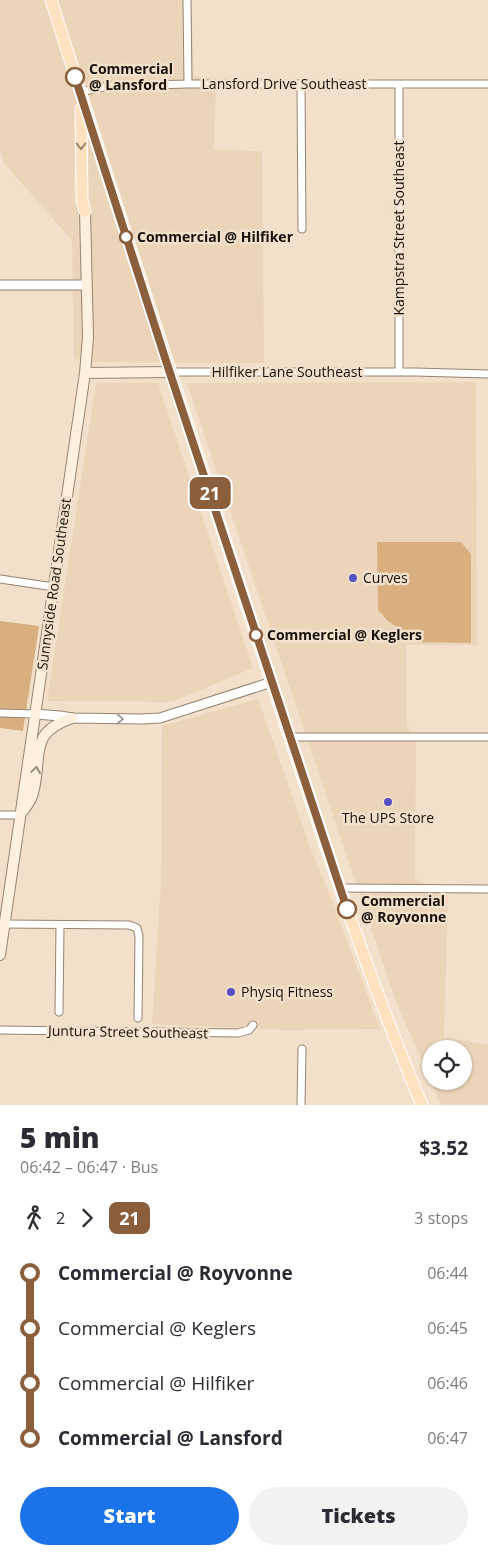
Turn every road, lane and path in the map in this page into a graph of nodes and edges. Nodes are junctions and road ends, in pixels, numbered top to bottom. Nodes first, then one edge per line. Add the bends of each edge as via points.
1 (51, 0) edge
2 (187, 0) edge
3 (188, 84) junction
4 (301, 84) junction
5 (399, 84) junction
6 (488, 84) edge
7 (81, 95) junction
8 (85, 211) joint
9 (302, 229) dead end
10 (0, 285) edge
11 (86, 285) junction
12 (170, 372) junction
13 (399, 372) junction
14 (85, 373) junction
15 (488, 374) edge
16 (0, 579) edge
17 (54, 587) junction
18 (272, 682) junction
19 (0, 713) edge
20 (35, 714) junction
21 (72, 718) junction
22 (290, 737) junction
23 (488, 737) edge
24 (0, 815) edge
25 (20, 815) junction
26 (339, 888) junction
27 (488, 889) edge
28 (4, 924) junction
29 (60, 925) junction
30 (0, 955) edge
31 (58, 1012) dead end
32 (138, 1018) dead end
33 (252, 1025) dead end
34 (0, 1030) edge
35 (302, 1049) dead end
36 (301, 1105) edge
37 (422, 1105) edge

1 - 7 main road
2 - 3 street
3 - 4 street, Lansford Drive Southeast
3 - 7 street, Lansford Drive Southeast via 108,86
4 - 5 street, Lansford Drive Southeast
4 - 9 street
5 - 6 street, Lansford Drive Southeast
5 - 13 street, Kampstra Street Southeast
7 -> 8 main road
7 - 12 main road
8 - 11 main road, Sunnyside Road Southeast
10 - 11 street
11 - 14 main road, Sunnyside Road Southeast via 88,337
12 - 13 street, Hilfiker Lane Southeast
12 - 14 main road, Hilfiker Lane Southeast
12 - 18 main road
13 - 15 street, Hilfiker Lane Southeast
14 - 17 main road, Sunnyside Road Southeast
16 - 17 street
17 - 20 main road, Sunnyside Road Southeast
21 -> 18 street via 160,718
18 - 22 main road
19 - 20 street
20 - 21 street
20 - 25 main road, Sunnyside Road Southeast
25 -> 21 main road via 33,794 44,736 54,725
22 - 23 street
22 - 26 main road
24 - 25 street
25 - 28 main road, Sunnyside Road Southeast
26 - 27 street
26 - 37 main road
28 - 29 street
28 - 30 main road, Sunnyside Road Southeast
29 - 31 street
29 - 32 street via 129,925 136,928 139,936
33 - 34 street, Juntura Street Southeast via 249,1030 238,1033
35 - 36 street

